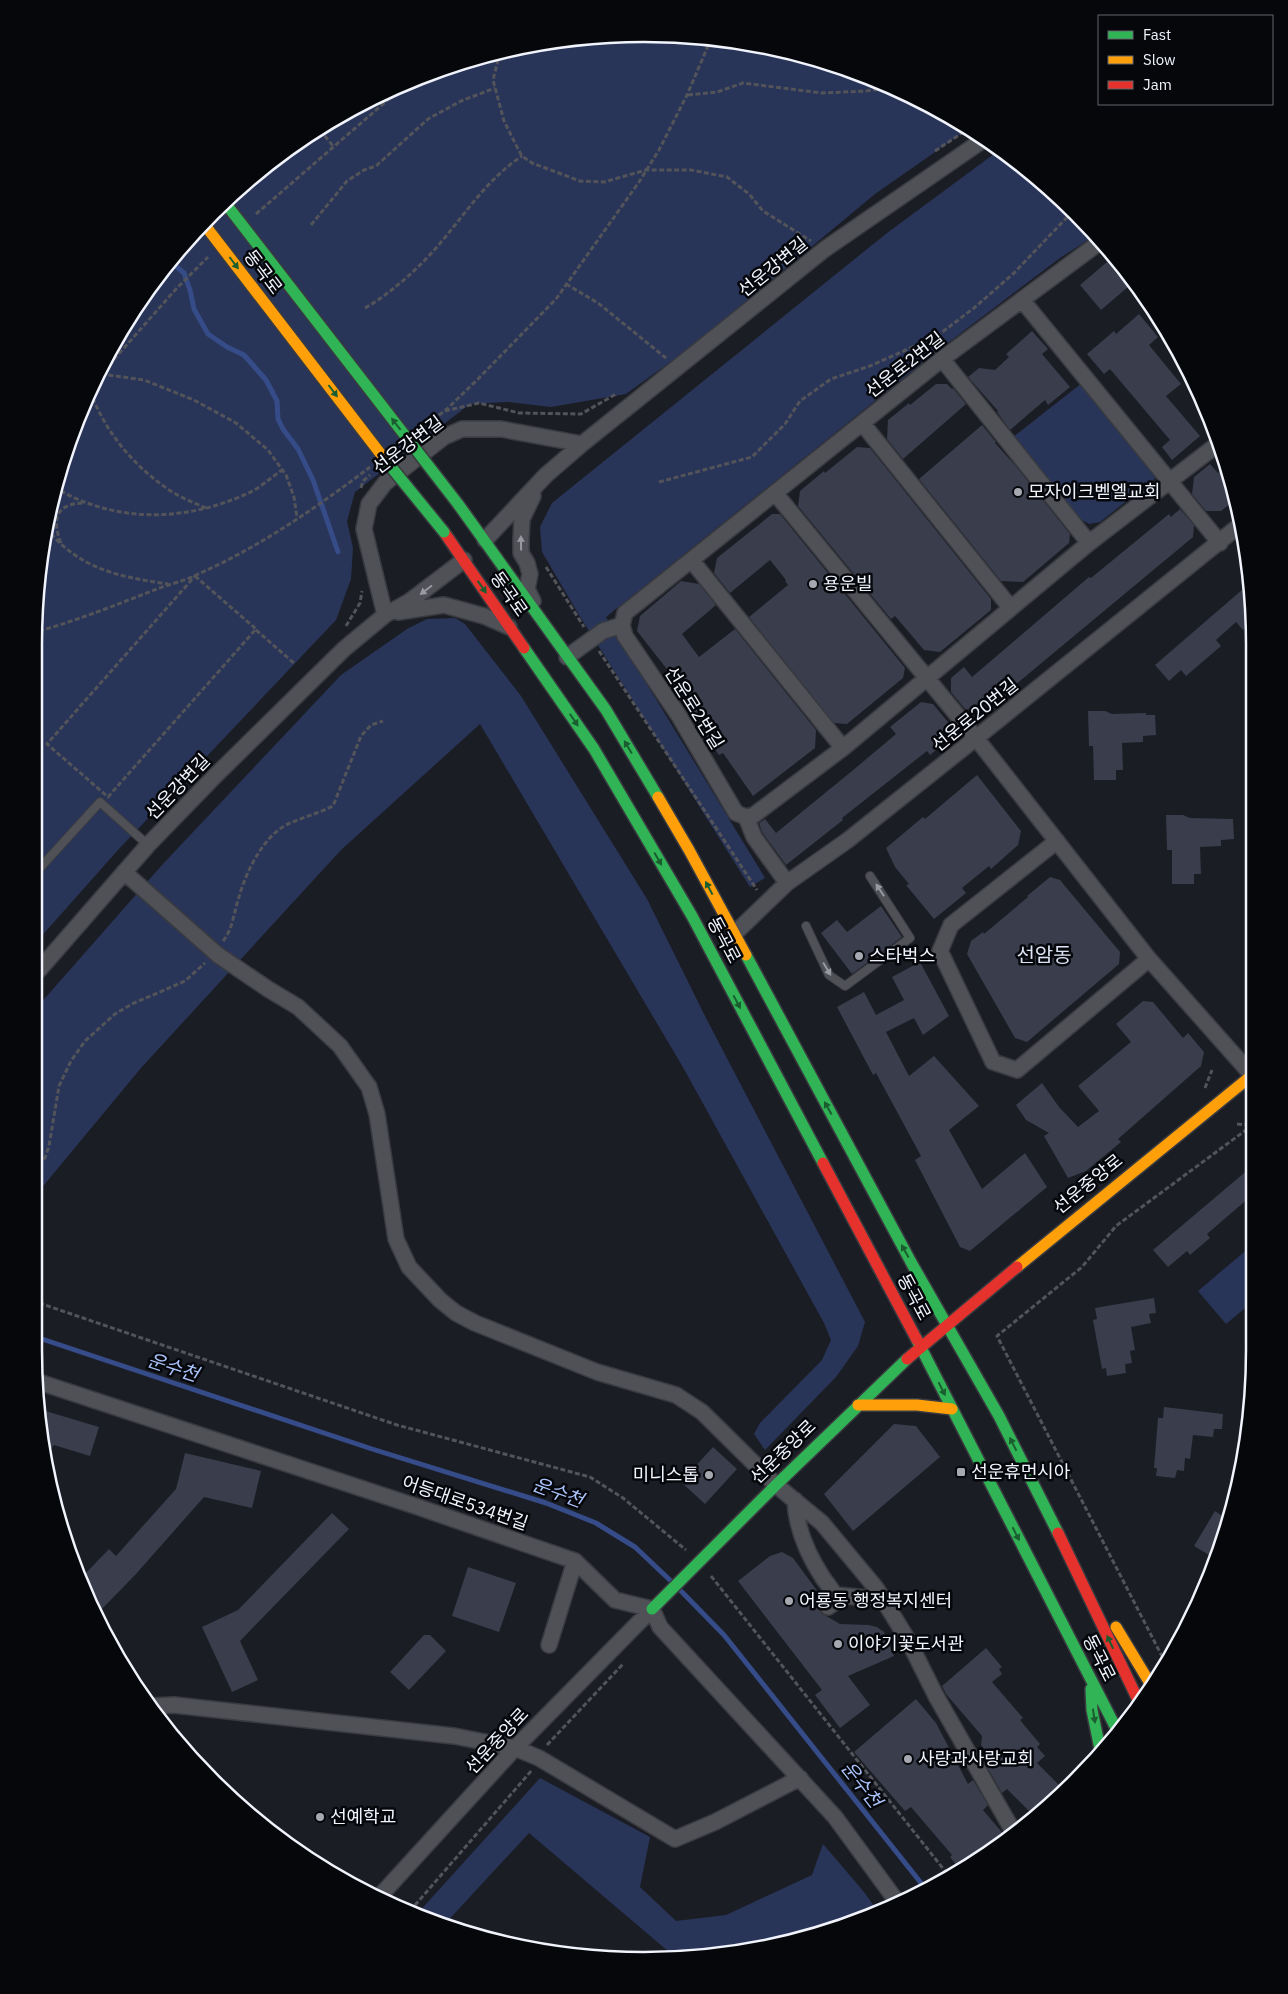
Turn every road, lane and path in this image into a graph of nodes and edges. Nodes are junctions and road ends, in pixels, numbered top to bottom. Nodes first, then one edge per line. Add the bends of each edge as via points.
1 (707, 46) edge
2 (498, 61) edge
3 (495, 88) junction
4 (877, 89) edge
5 (687, 95) junction
6 (384, 102) edge
7 (961, 133) edge
8 (324, 135) edge
9 (978, 144) edge
10 (333, 146) junction
11 (522, 156) junction
12 (928, 156) dead end
13 (646, 170) junction
14 (230, 209) edge
15 (1067, 217) edge
16 (250, 220) dead end
17 (311, 225) dead end
18 (209, 230) edge
19 (1095, 246) edge
20 (807, 249) dead end
21 (214, 252) dead end
22 (566, 284) junction
23 (1022, 300) junction
24 (365, 308) dead end
25 (116, 358) edge
26 (942, 359) junction
27 (661, 364) dead end
28 (107, 375) edge
29 (624, 390) dead end
30 (94, 401) edge
31 (443, 411) junction
32 (862, 423) junction
33 (421, 430) dead end
34 (582, 444) junction
35 (1213, 448) edge
36 (374, 464) dead end
37 (377, 469) dead end
38 (282, 470) junction
39 (546, 475) junction
40 (1170, 481) junction
41 (659, 482) dead end
42 (62, 491) edge
43 (360, 491) dead end
44 (775, 493) junction
45 (88, 504) junction
46 (206, 508) junction
47 (297, 518) junction
48 (1235, 531) edge
49 (53, 535) edge
50 (485, 540) junction
51 (1220, 543) junction
52 (62, 544) junction
53 (1089, 544) junction
54 (464, 560) junction
55 (692, 561) junction
56 (543, 562) dead end
57 (195, 576) junction
58 (169, 584) junction
59 (363, 587) dead end
60 (1010, 607) junction
61 (385, 615) junction
62 (622, 625) junction
63 (345, 628) dead end
64 (511, 628) junction
65 (43, 630) edge
66 (256, 630) junction
67 (548, 632) junction
68 (592, 639) junction
69 (567, 657) junction
70 (295, 664) dead end
71 (926, 678) junction
72 (383, 722) dead end
73 (976, 738) junction
74 (843, 748) junction
75 (746, 816) junction
76 (1057, 841) junction
77 (148, 845) junction
78 (42, 866) edge
79 (124, 872) junction
80 (870, 876) dead end
81 (787, 883) junction
82 (757, 890) dead end
83 (806, 926) dead end
84 (733, 935) junction
85 (226, 938) dead end
86 (1149, 960) junction
87 (206, 961) dead end
88 (42, 967) edge
89 (1246, 1069) edge
90 (1212, 1070) dead end
91 (1246, 1079) edge
92 (1205, 1088) dead end
93 (1237, 1124) dead end
94 (1246, 1125) edge
95 (1246, 1129) edge
96 (42, 1162) edge
97 (42, 1304) edge
98 (947, 1323) junction
99 (920, 1346) junction
100 (44, 1384) edge
101 (858, 1406) junction
102 (952, 1409) junction
103 (776, 1485) junction
104 (795, 1500) junction
105 (1059, 1534) junction
106 (575, 1561) junction
107 (696, 1565) junction
108 (880, 1594) junction
109 (654, 1606) junction
110 (549, 1645) dead end
111 (1162, 1656) edge
112 (1090, 1678) junction
113 (1147, 1679) edge
114 (1136, 1695) edge
115 (160, 1706) edge
116 (1114, 1725) edge
117 (1099, 1743) edge
118 (514, 1748) junction
119 (800, 1778) junction
120 (1010, 1827) edge
121 (945, 1871) edge
122 (384, 1892) edge
123 (893, 1897) edge

1 - 5 path
2 - 3 path via 493,80
3 - 11 path via 504,121
3 - 17 path via 428,119 376,166 347,181
4 - 5 path via 822,93 743,83 717,92
5 - 13 path
6 - 10 path
7 - 12 path
8 - 10 path
9 - 34 street, 선운강변길 via 826,248
10 - 16 path
11 - 13 path via 580,181 604,182
11 - 24 path via 498,175 423,262
13 - 20 path via 691,170 727,177 749,194 763,211 814,243
13 - 22 path
50 -> 14 main road, 동곡로, bridge
15 - 41 path via 1014,273 937,336 870,366 831,379 800,400 785,424 752,457
18 -> 54 main road, 동곡로, bridge
19 - 23 street, 선운로2번길
21 - 25 path via 176,289
22 - 27 path via 598,303 668,359
22 - 31 path via 556,299
23 - 26 street, 선운로2번길
23 - 40 street
26 - 32 street, 선운로2번길
26 - 53 street
28 - 38 path via 144,380 194,400 236,423 268,450
29 - 31 path via 582,414 519,413 479,403
30 - 46 path via 110,432 134,461 174,493
31 - 33 path
32 - 44 street, 선운로2번길
32 - 60 street
34 - 39 street
34 - 61 street, 선운강변길 via 501,429 462,429 444,437 385,483 368,504 364,529
35 - 40 street
36 - 47 path
37 - 43 path via 363,481
38 - 46 path via 246,495
38 - 47 path via 294,496
39 - 50 street
67 -> 39 street via 527,589 530,574 521,553 522,519
40 - 51 street
40 - 53 street
42 - 45 path
44 - 55 street, 선운로2번길
44 - 71 street
45 - 46 path via 100,509 151,516
45 - 52 path via 72,503 61,509 56,532
47 - 57 path via 262,541
48 - 51 street, 선운로20번길
49 - 52 path
50 - 67 main road, 동곡로
51 - 73 street, 선운로20번길
52 - 58 path via 88,565 129,578
53 - 60 street
54 -> 61 street via 410,601
54 -> 64 main road, 동곡로
55 - 62 street, 선운로2번길 via 625,613
55 - 74 street
56 - 68 path
57 - 58 path
57 - 66 path
57 - 66 path via 48,744 108,797
58 - 65 path
59 - 63 path via 360,603
60 - 71 street
61 - 64 street via 444,605 484,616
61 - 77 street, 선운강변길 via 344,649
62 - 68 street via 603,631
62 - 75 street, 선운로2번길 via 624,636 679,716 736,813
64 -> 99 main road, 동곡로 via 594,749 692,916
66 - 70 path
67 - 69 main road, 동곡로
68 - 69 street
68 - 82 path
84 -> 69 main road, 동곡로 via 689,850 611,718
71 - 73 street
71 - 74 street
72 - 85 path via 371,725 361,736 334,806 288,823 256,856 244,878
73 - 76 street
73 - 81 street, 선운로20번길 via 848,840
74 - 75 street via 754,815
75 - 81 street via 754,837
76 - 86 street
76 - 86 street via 951,925 940,951 994,1062 1016,1070
77 - 78 lane via 100,802
77 - 79 street, 선운강변길
79 - 88 street, 선운강변길
79 - 103 street via 218,955 298,1007 340,1046 357,1068 369,1087 377,1114 396,1238 409,1267 440,1300 475,1323 597,1372 676,1395 702,1412
83 -> 80 lane via 829,975 846,986 910,938
81 - 84 street, 선운로20번길
98 -> 84 main road, 동곡로
86 - 89 street
87 - 96 path via 185,981 115,1014 85,1041 59,1086 49,1146
90 - 92 path
91 - 98 main road, 선운중앙로
93 - 94 path
95 - 111 path via 1116,1226 1082,1267 997,1336
97 - 107 path via 397,1425 590,1477 623,1498
98 - 99 main road, 선운중앙로
105 -> 98 main road, 동곡로
99 - 101 main road, 선운중앙로
99 -> 102 main road, 동곡로
100 - 106 street, 어등대로534번길
101 - 102 main road via 887,1404
101 - 103 main road, 선운중앙로
102 -> 112 main road, 동곡로
103 - 104 street
103 - 107 main road, 선운중앙로
104 - 108 street via 822,1523
104 - 108 street via 795,1512 806,1546 832,1601
105 - 113 main road
114 -> 105 main road, 동곡로
106 - 109 street, 어등대로534번길 via 616,1600
106 - 110 street
107 - 109 main road, 선운중앙로
107 - 121 path
108 - 120 street
109 - 118 street, 선운중앙로
109 - 119 street via 660,1627
112 - 116 main road, 동곡로
112 -> 117 main road
115 - 118 street via 447,1736
118 - 119 street via 539,1758 675,1839
118 - 122 street, 선운중앙로
119 - 123 street via 835,1817

